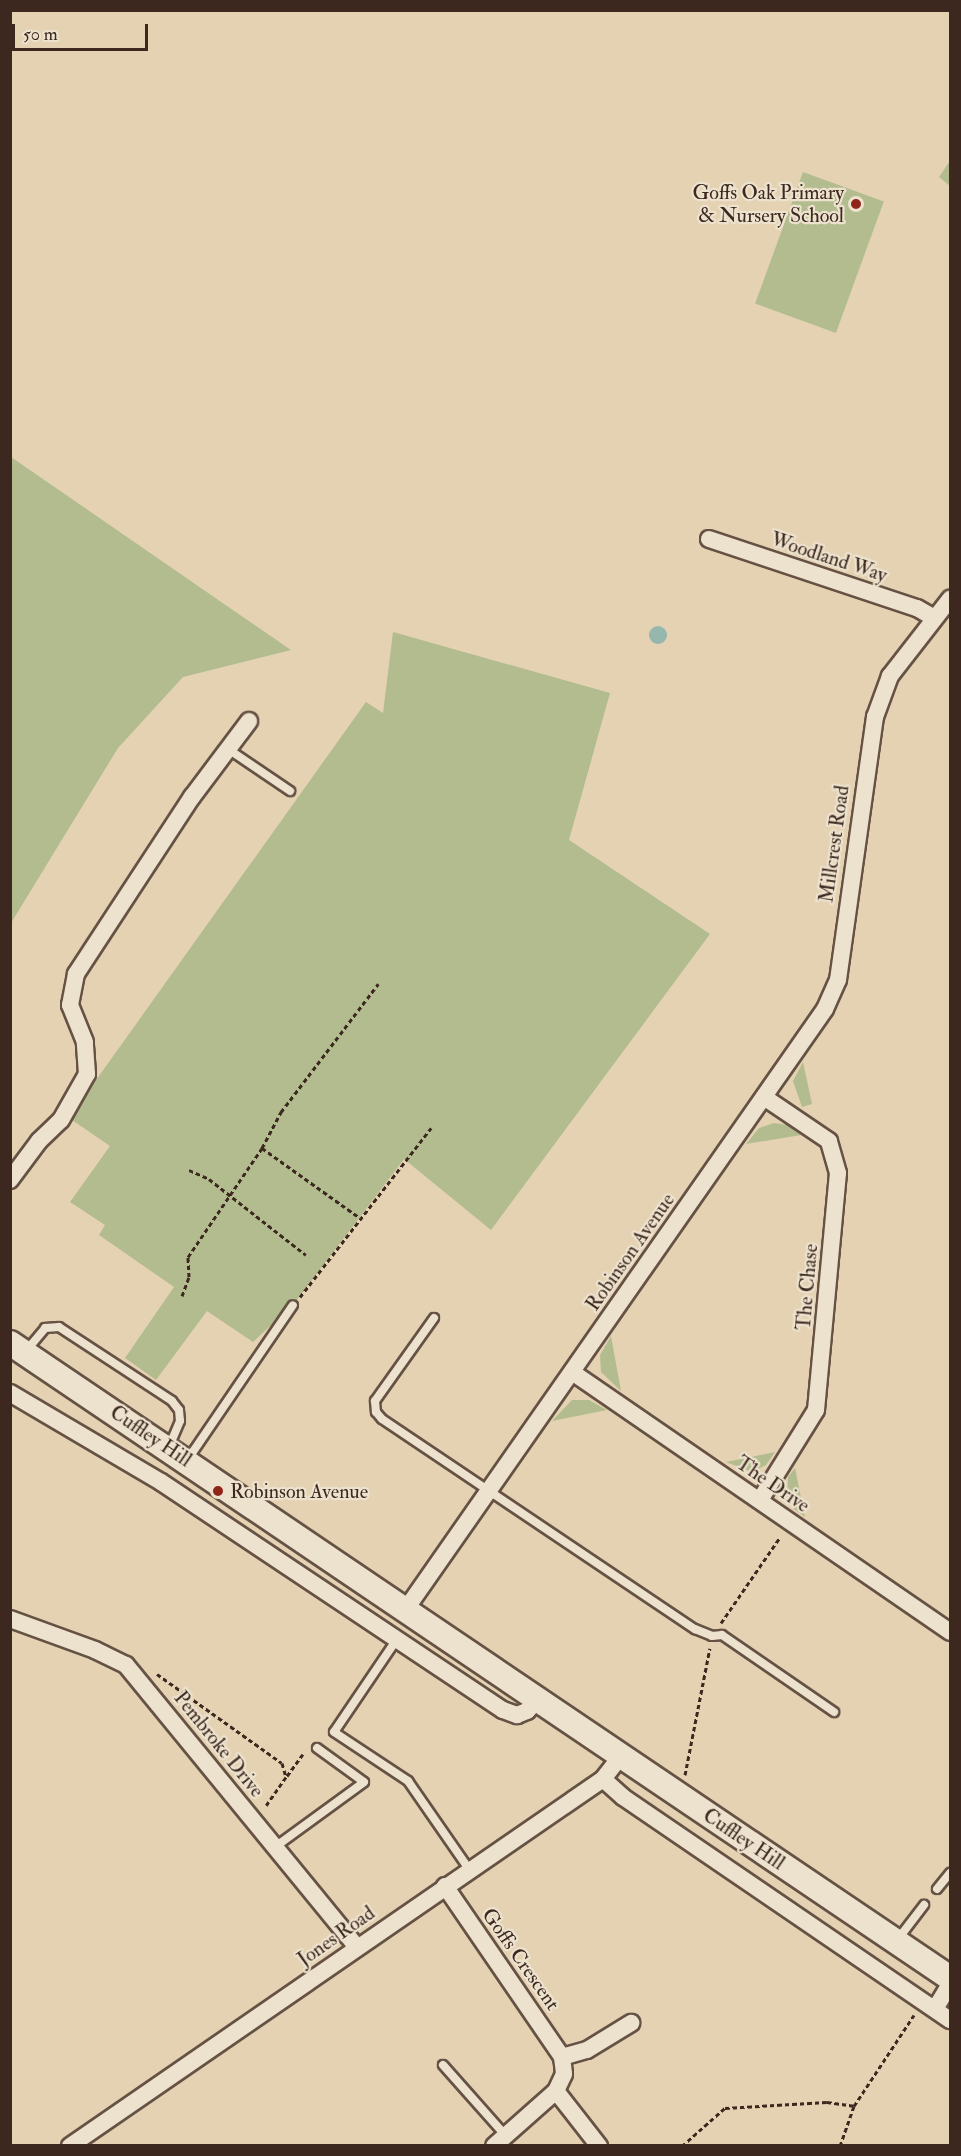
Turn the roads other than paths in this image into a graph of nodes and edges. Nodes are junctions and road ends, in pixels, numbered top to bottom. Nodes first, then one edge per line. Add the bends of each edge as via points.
1 (709, 539) dead end
2 (951, 599) edge
3 (933, 618) junction
4 (249, 721) dead end
5 (228, 749) junction
6 (290, 791) dead end
7 (764, 1097) junction
8 (10, 1180) edge
9 (293, 1305) road end
10 (434, 1318) dead end
11 (18, 1347) edge
12 (572, 1372) junction
13 (10, 1393) edge
14 (178, 1454) junction
15 (489, 1491) junction
16 (760, 1500) junction
17 (290, 1532) junction
18 (273, 1557) junction
19 (406, 1609) junction
20 (10, 1619) edge
21 (951, 1632) edge
22 (397, 1639) junction
23 (538, 1699) junction
24 (834, 1712) dead end
25 (317, 1748) dead end
26 (621, 1756) junction
27 (603, 1779) junction
28 (281, 1843) junction
29 (469, 1869) junction
30 (951, 1873) edge
31 (445, 1886) junction
32 (937, 1889) dead end
33 (924, 1905) dead end
34 (896, 1941) junction
35 (357, 1947) junction
36 (951, 1978) edge
37 (951, 1984) edge
38 (929, 2005) junction
39 (951, 2020) edge
40 (631, 2023) dead end
41 (562, 2057) junction
42 (443, 2065) dead end
43 (556, 2091) junction
44 (500, 2141) edge
45 (82, 2142) edge
46 (599, 2145) edge

1 - 3 street, Woodland Way via 917,608
2 - 3 street, Millcrest Road
3 - 7 street, Millcrest Road via 890,676 874,717 835,990
4 - 5 street
5 - 6 lane
5 - 8 street via 76,974 70,1005 85,1042 87,1074 61,1120 39,1141
7 - 12 street, Robinson Avenue
7 - 16 street, The Chase via 829,1141 838,1173 816,1410
9 - 14 lane
10 - 15 lane via 375,1401 375,1412
11 - 14 main road, Cuffley Hill
11 - 14 lane via 45,1328 59,1327 153,1388 179,1410
12 - 15 street, Robinson Avenue
12 - 16 street, The Drive
13 - 18 street, Cuffley Hill via 161,1482
14 - 17 main road, Cuffley Hill
15 - 19 street, Robinson Avenue
15 - 24 lane via 695,1629 712,1636 722,1635
16 - 21 street, The Drive
17 - 18 street
17 - 19 main road, Cuffley Hill
18 - 22 street, Cuffley Hill
19 - 23 main road, Cuffley Hill
20 - 28 street, Pembroke Drive via 126,1665
22 - 23 street, Cuffley Hill via 503,1710 517,1715 528,1711
22 - 29 lane via 334,1732 408,1781
23 - 26 main road, Cuffley Hill
25 - 28 lane via 364,1782
26 - 27 street, Jones Road
26 - 34 main road, Cuffley Hill
27 - 29 street, Jones Road
27 - 38 street, Cuffley Hill via 623,1797
28 - 35 street, Pembroke Drive
29 - 31 street, Jones Road
30 - 32 lane
31 - 35 street, Jones Road
31 - 41 street, Goffs Crescent
33 - 34 lane
34 - 36 main road, Cuffley Hill
35 - 45 street, Jones Road
37 - 38 street
38 - 39 street, Cuffley Hill
40 - 41 street via 587,2050
41 - 43 street via 564,2074
42 - 44 lane
43 - 44 street
43 - 46 street

